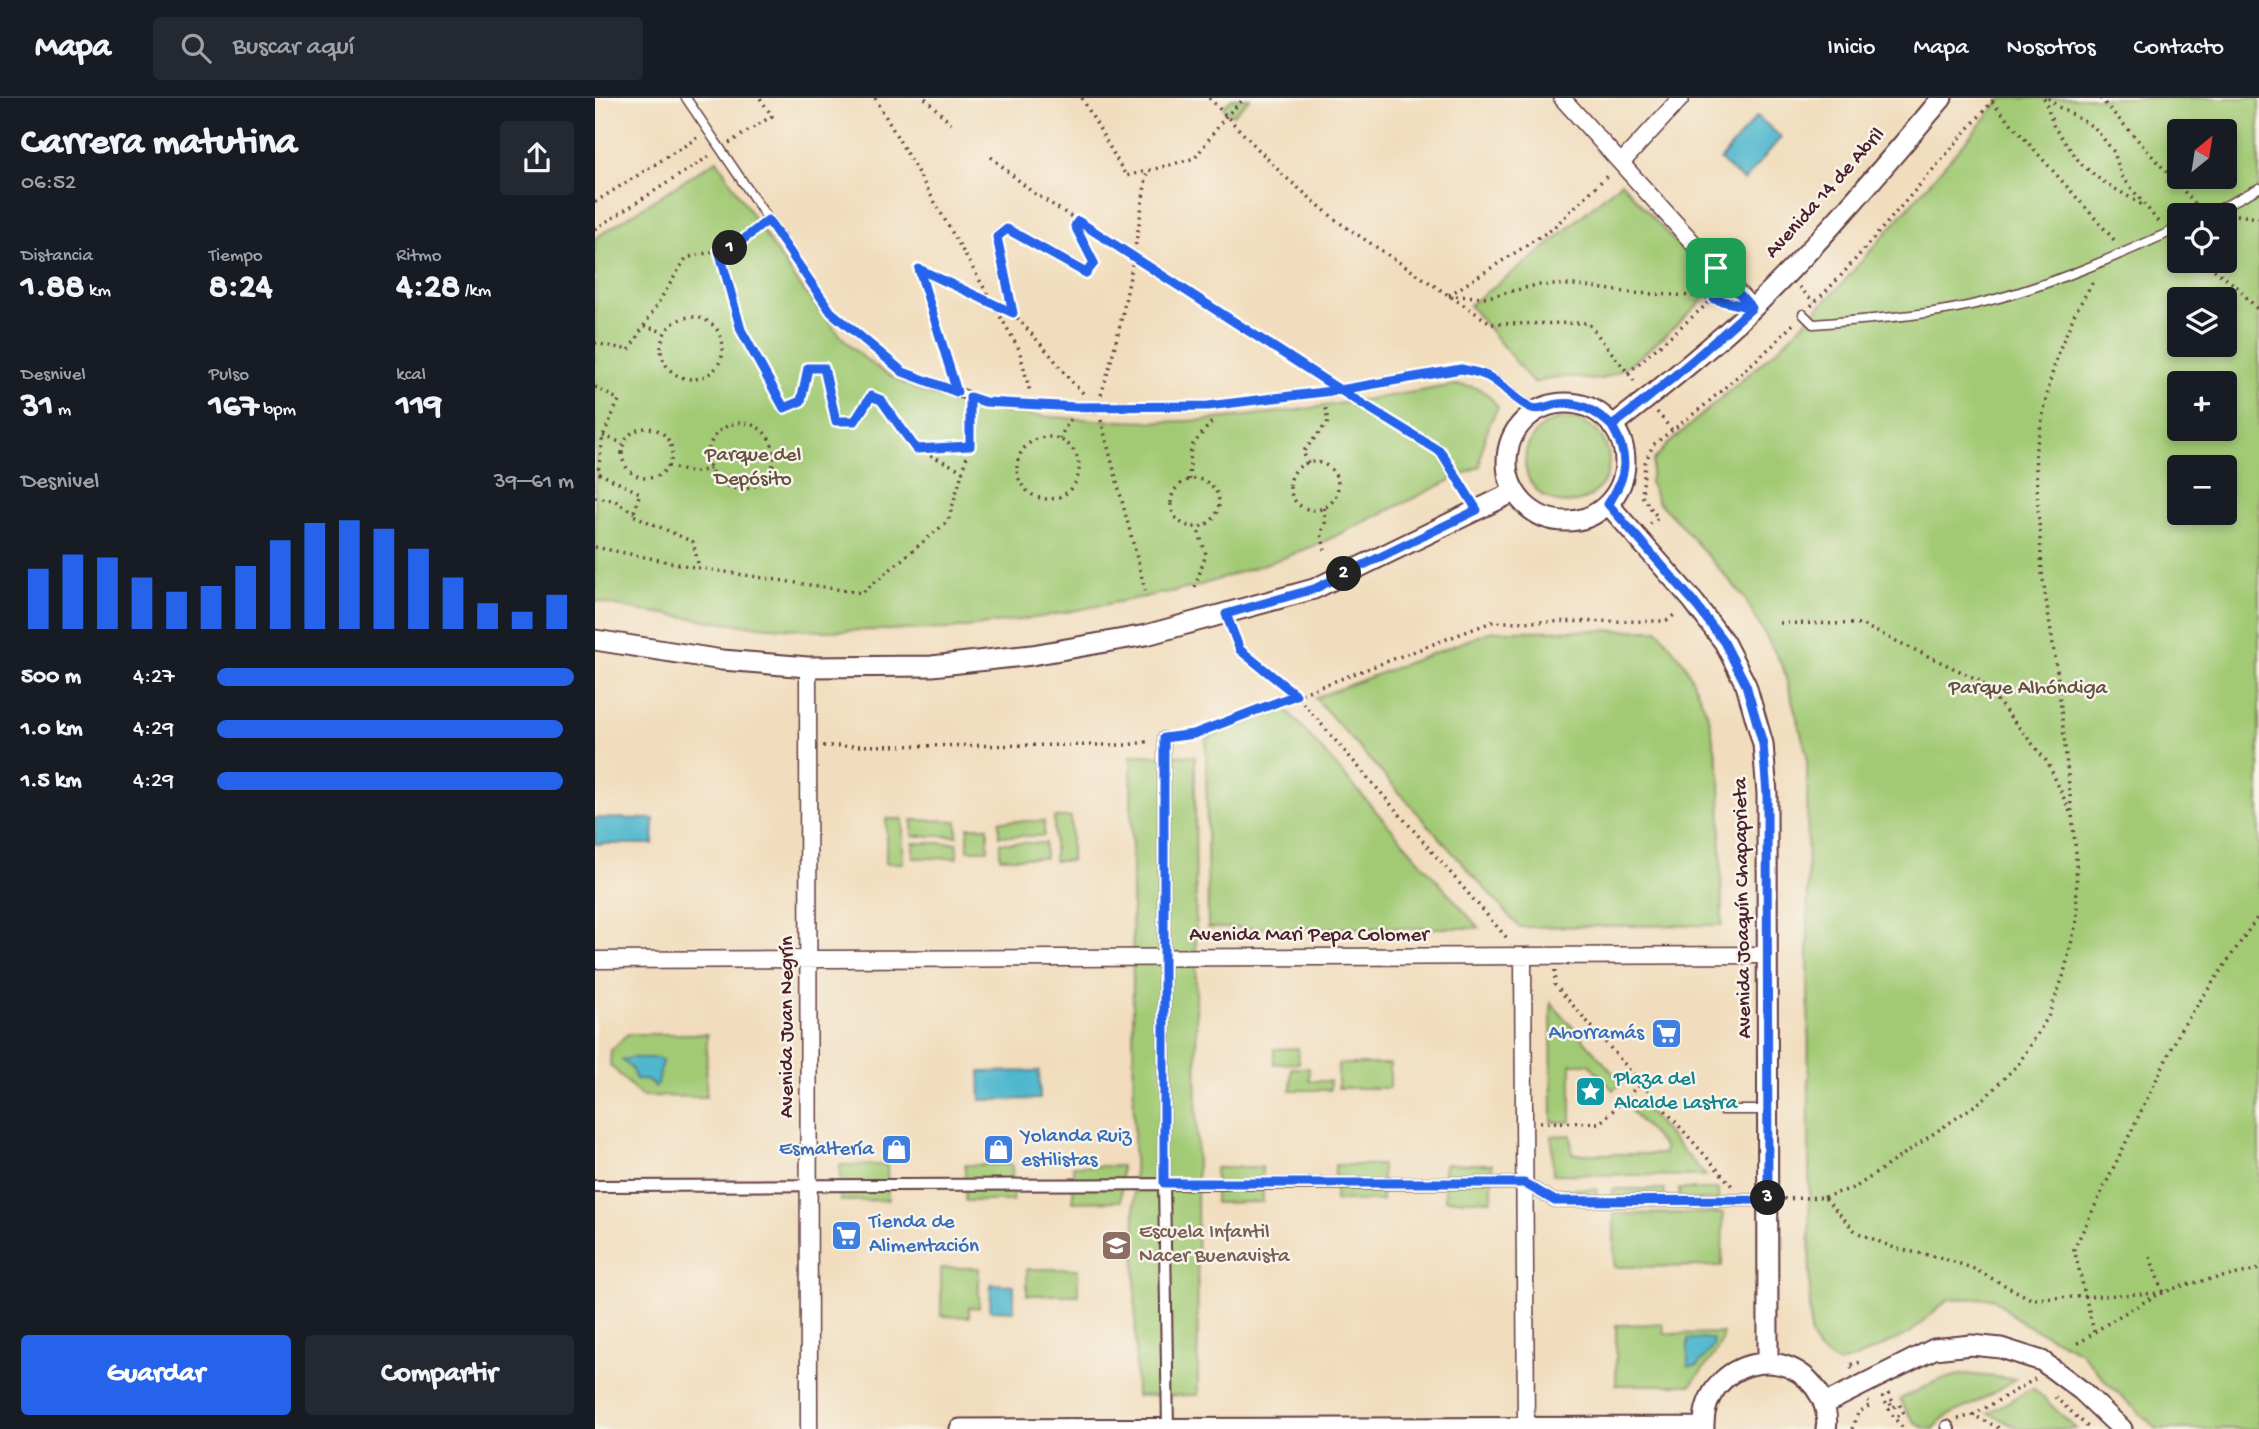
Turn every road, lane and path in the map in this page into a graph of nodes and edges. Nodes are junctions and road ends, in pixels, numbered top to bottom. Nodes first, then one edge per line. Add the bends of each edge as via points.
1 (686, 98) edge
2 (760, 98) edge
3 (876, 98) edge
4 (925, 98) edge
5 (1082, 98) edge
6 (1209, 98) edge
7 (1245, 98) edge
8 (1562, 98) edge
9 (1681, 98) edge
10 (1943, 98) edge
11 (2046, 98) edge
12 (2100, 98) edge
13 (1992, 102) dead end
14 (1226, 116) junction
15 (951, 124) dead end
16 (707, 131) junction
17 (720, 149) junction
18 (991, 157) dead end
19 (1621, 163) junction
20 (1147, 171) junction
21 (2259, 188) edge
22 (595, 202) edge
23 (2196, 203) edge
24 (2230, 203) edge
25 (2145, 206) junction
26 (768, 220) junction
27 (1078, 221) junction
28 (595, 229) edge
29 (2167, 233) joint
30 (719, 250) junction
31 (2124, 252) junction
32 (1135, 258) junction
33 (2104, 260) junction
34 (2219, 273) edge
35 (1719, 294) dead end
36 (1447, 296) junction
37 (1714, 299) junction
38 (991, 303) junction
39 (1752, 308) junction
40 (2258, 309) edge
41 (1013, 313) junction
42 (1803, 314) dead end
43 (644, 326) junction
44 (664, 332) junction
45 (595, 343) edge
46 (1621, 363) dead end
47 (1628, 373) dead end
48 (595, 387) edge
49 (1340, 390) junction
50 (957, 392) junction
51 (1324, 392) junction
52 (970, 397) junction
53 (1226, 404) junction
54 (1031, 405) junction
55 (1098, 406) junction
56 (1077, 407) junction
57 (1539, 409) junction
58 (1612, 426) junction
59 (603, 436) junction
60 (1059, 440) junction
61 (623, 443) junction
62 (970, 446) junction
63 (916, 449) junction
64 (1308, 463) junction
65 (669, 466) junction
66 (710, 469) junction
67 (963, 471) junction
68 (1189, 480) junction
69 (1514, 492) junction
70 (595, 498) edge
71 (1608, 504) junction
72 (1324, 508) junction
73 (1477, 510) junction
74 (634, 513) junction
75 (1197, 527) junction
76 (595, 547) edge
77 (1325, 550) dead end
78 (699, 568) junction
79 (1195, 587) dead end
80 (1147, 597) dead end
81 (1693, 601) junction
82 (1226, 614) junction
83 (1780, 623) dead end
84 (595, 640) edge
85 (808, 667) junction
86 (1296, 695) junction
87 (1164, 738) junction
88 (808, 746) junction
89 (2073, 819) junction
90 (2259, 915) edge
91 (1767, 955) junction
92 (1165, 957) junction
93 (1523, 957) junction
94 (1555, 957) junction
95 (809, 959) junction
96 (595, 960) edge
97 (1641, 1083) junction
98 (1722, 1110) dead end
99 (1768, 1110) junction
100 (1524, 1121) junction
101 (1164, 1183) junction
102 (1524, 1183) junction
103 (809, 1185) junction
104 (595, 1186) edge
105 (1824, 1197) junction
106 (1768, 1200) junction
107 (1745, 1201) junction
108 (2150, 1257) dead end
109 (2259, 1269) edge
110 (2163, 1294) junction
111 (2084, 1296) junction
112 (2094, 1332) junction
113 (2077, 1343) dead end
114 (1768, 1362) junction
115 (2044, 1374) junction
116 (2024, 1375) dead end
117 (2054, 1395) dead end
118 (1882, 1396) junction
119 (1824, 1404) junction
120 (1870, 1405) dead end
121 (1973, 1415) junction
122 (1894, 1418) junction
123 (1525, 1428) edge
124 (1704, 1428) edge
125 (1948, 1428) edge
126 (809, 1429) edge
127 (960, 1429) edge
128 (1132, 1429) edge
129 (1168, 1429) edge
130 (1205, 1429) edge
131 (1826, 1429) edge
132 (1904, 1429) edge
133 (2001, 1429) edge
134 (2090, 1429) edge
135 (2122, 1429) edge

1 - 16 lane
2 - 17 path via 772,116
3 - 38 path
4 - 15 path
5 - 20 path via 1126,176
6 - 14 path
7 - 14 path
8 - 19 street
9 - 19 street
10 - 39 street, Avenida 14 de Abril
11 - 25 path via 2095,128
11 - 25 path via 2053,127 2081,164
12 - 23 path
13 - 31 path
14 - 20 path via 1195,158
14 - 36 path via 1336,221
16 - 17 lane
16 - 22 path
17 - 26 lane
17 - 28 path
18 - 27 path via 1031,191
19 - 36 path via 1552,229
19 - 39 street
20 - 32 path
21 - 24 lane
25 - 29 path
26 - 30 path via 734,247
26 - 50 lane via 831,312 903,372
27 - 32 path
27 - 41 path via 1075,226 1094,263 1086,273 1007,229 997,237
29 - 31 lane
30 - 43 path via 686,258
30 - 63 path via 741,330 784,408 801,401 808,368 824,368 836,421 855,421 871,396 881,400
31 - 33 lane
32 - 49 path
32 - 55 path
33 - 42 lane via 1989,301 1938,312 1813,324
33 - 89 path via 2060,348 2035,453 2042,573
34 - 40 path
35 - 37 path
36 - 37 path via 1488,297 1537,285 1576,285
36 - 46 path via 1492,324 1588,323
37 - 39 path
37 - 47 path
38 - 41 path
38 - 50 path via 919,269
38 - 54 path via 1019,349
39 - 58 street, Avenida 14 de Abril
41 - 55 path
43 - 44 path
43 - 45 path via 629,350
44 - 44 path via 663,360 675,375 704,377 719,364 721,336 708,321 689,316
48 - 59 path via 619,400
49 - 51 lane
49 - 57 lane via 1461,369 1490,377 1517,400
49 - 73 path via 1441,452
50 - 52 lane
51 - 53 lane
51 - 64 path via 1328,422 1303,452
52 - 54 lane
52 - 62 path
53 - 55 lane
53 - 68 path via 1191,447
54 - 56 lane
55 - 56 lane
55 - 80 path
56 - 60 path
57 - 58 street via 1560,403 1579,405 1598,412
57 - 69 street via 1513,435 1507,454
58 - 71 street via 1625,457 1624,474
59 - 61 path
59 - 74 path via 598,473 640,493
60 - 60 path via 1036,440 1018,461 1020,480 1041,499 1069,492 1079,475 1077,456
61 - 65 path via 623,462 633,474 657,476
61 - 65 path via 637,429 660,431 672,450
62 - 63 path
62 - 67 path
63 - 67 path
64 - 72 path via 1327,465 1337,477 1338,492
64 - 72 path via 1293,473 1292,495 1302,507
65 - 66 path via 692,473
66 - 66 path via 723,484 743,489 754,486 773,464 771,443 752,425 728,425 708,448
67 - 78 path via 948,521 862,593
68 - 75 path via 1174,491 1171,505 1177,519
68 - 75 path via 1208,483 1219,501 1211,522
69 - 71 street via 1525,506 1558,521 1594,515
69 - 73 street
70 - 74 path via 614,500
71 - 81 street, Avenida Joaquín Chapaprieta
72 - 77 path via 1321,533
73 - 82 street via 1314,589
74 - 78 path via 693,542
75 - 79 path via 1206,554
76 - 78 path
81 - 86 path via 1666,621 1492,622
81 - 91 street, Avenida Joaquín Chapaprieta via 1724,642 1740,674 1763,744
82 - 85 street via 1146,635 1032,656 932,666
82 - 86 path via 1240,650
83 - 89 path via 1860,624 1981,681 2048,764
84 - 85 street via 722,660
85 - 88 street, Avenida Juan Negrín
86 - 87 path via 1194,734
86 - 93 path
87 - 88 path via 1127,745
87 - 92 street
88 - 95 street, Avenida Juan Negrín
89 - 105 path via 2077,919 2048,1017 2019,1063 1984,1099 1891,1164 1856,1187
90 - 111 path via 2181,1029 2074,1249
91 - 94 street, Avenida Mari Pepa Colomer
91 - 99 street, Avenida Joaquín Chapaprieta
92 - 93 street, Avenida Mari Pepa Colomer
92 - 95 street, Avenida Mari Pepa Colomer
92 - 101 street
93 - 94 street, Avenida Mari Pepa Colomer
93 - 100 street
94 - 97 path via 1555,985
95 - 96 street, Avenida Mari Pepa Colomer
95 - 103 street, Avenida Juan Negrín
97 - 100 path via 1600,1123
97 - 107 path
98 - 99 lane
99 - 106 street, Avenida Joaquín Chapaprieta
100 - 102 street
101 - 102 street
101 - 103 street
101 - 129 street
102 - 107 street via 1555,1201
102 - 123 street
103 - 104 street
103 - 126 street, Avenida Juan Negrín
105 - 106 path
105 - 111 path via 1856,1232 1897,1248 1972,1268 2031,1298
106 - 107 street
106 - 114 street, Avenida Joaquín Chapaprieta
108 - 110 path
109 - 110 path via 2186,1284
110 - 111 path
110 - 112 path
111 - 112 path
112 - 113 path
114 - 119 street via 1801,1374
114 - 124 street via 1746,1365 1728,1375 1714,1390
115 - 116 path
115 - 119 street via 2042,1361 2001,1348 1934,1349
115 - 121 path
115 - 135 street via 2082,1391
117 - 134 path
118 - 120 path
118 - 122 path
118 - 122 path via 1888,1393 1892,1408 1899,1404 1904,1413
119 - 131 street
121 - 125 path via 1960,1417
121 - 133 path
122 - 132 path
123 - 124 street
123 - 130 street
127 - 128 street
128 - 129 street
129 - 130 street

